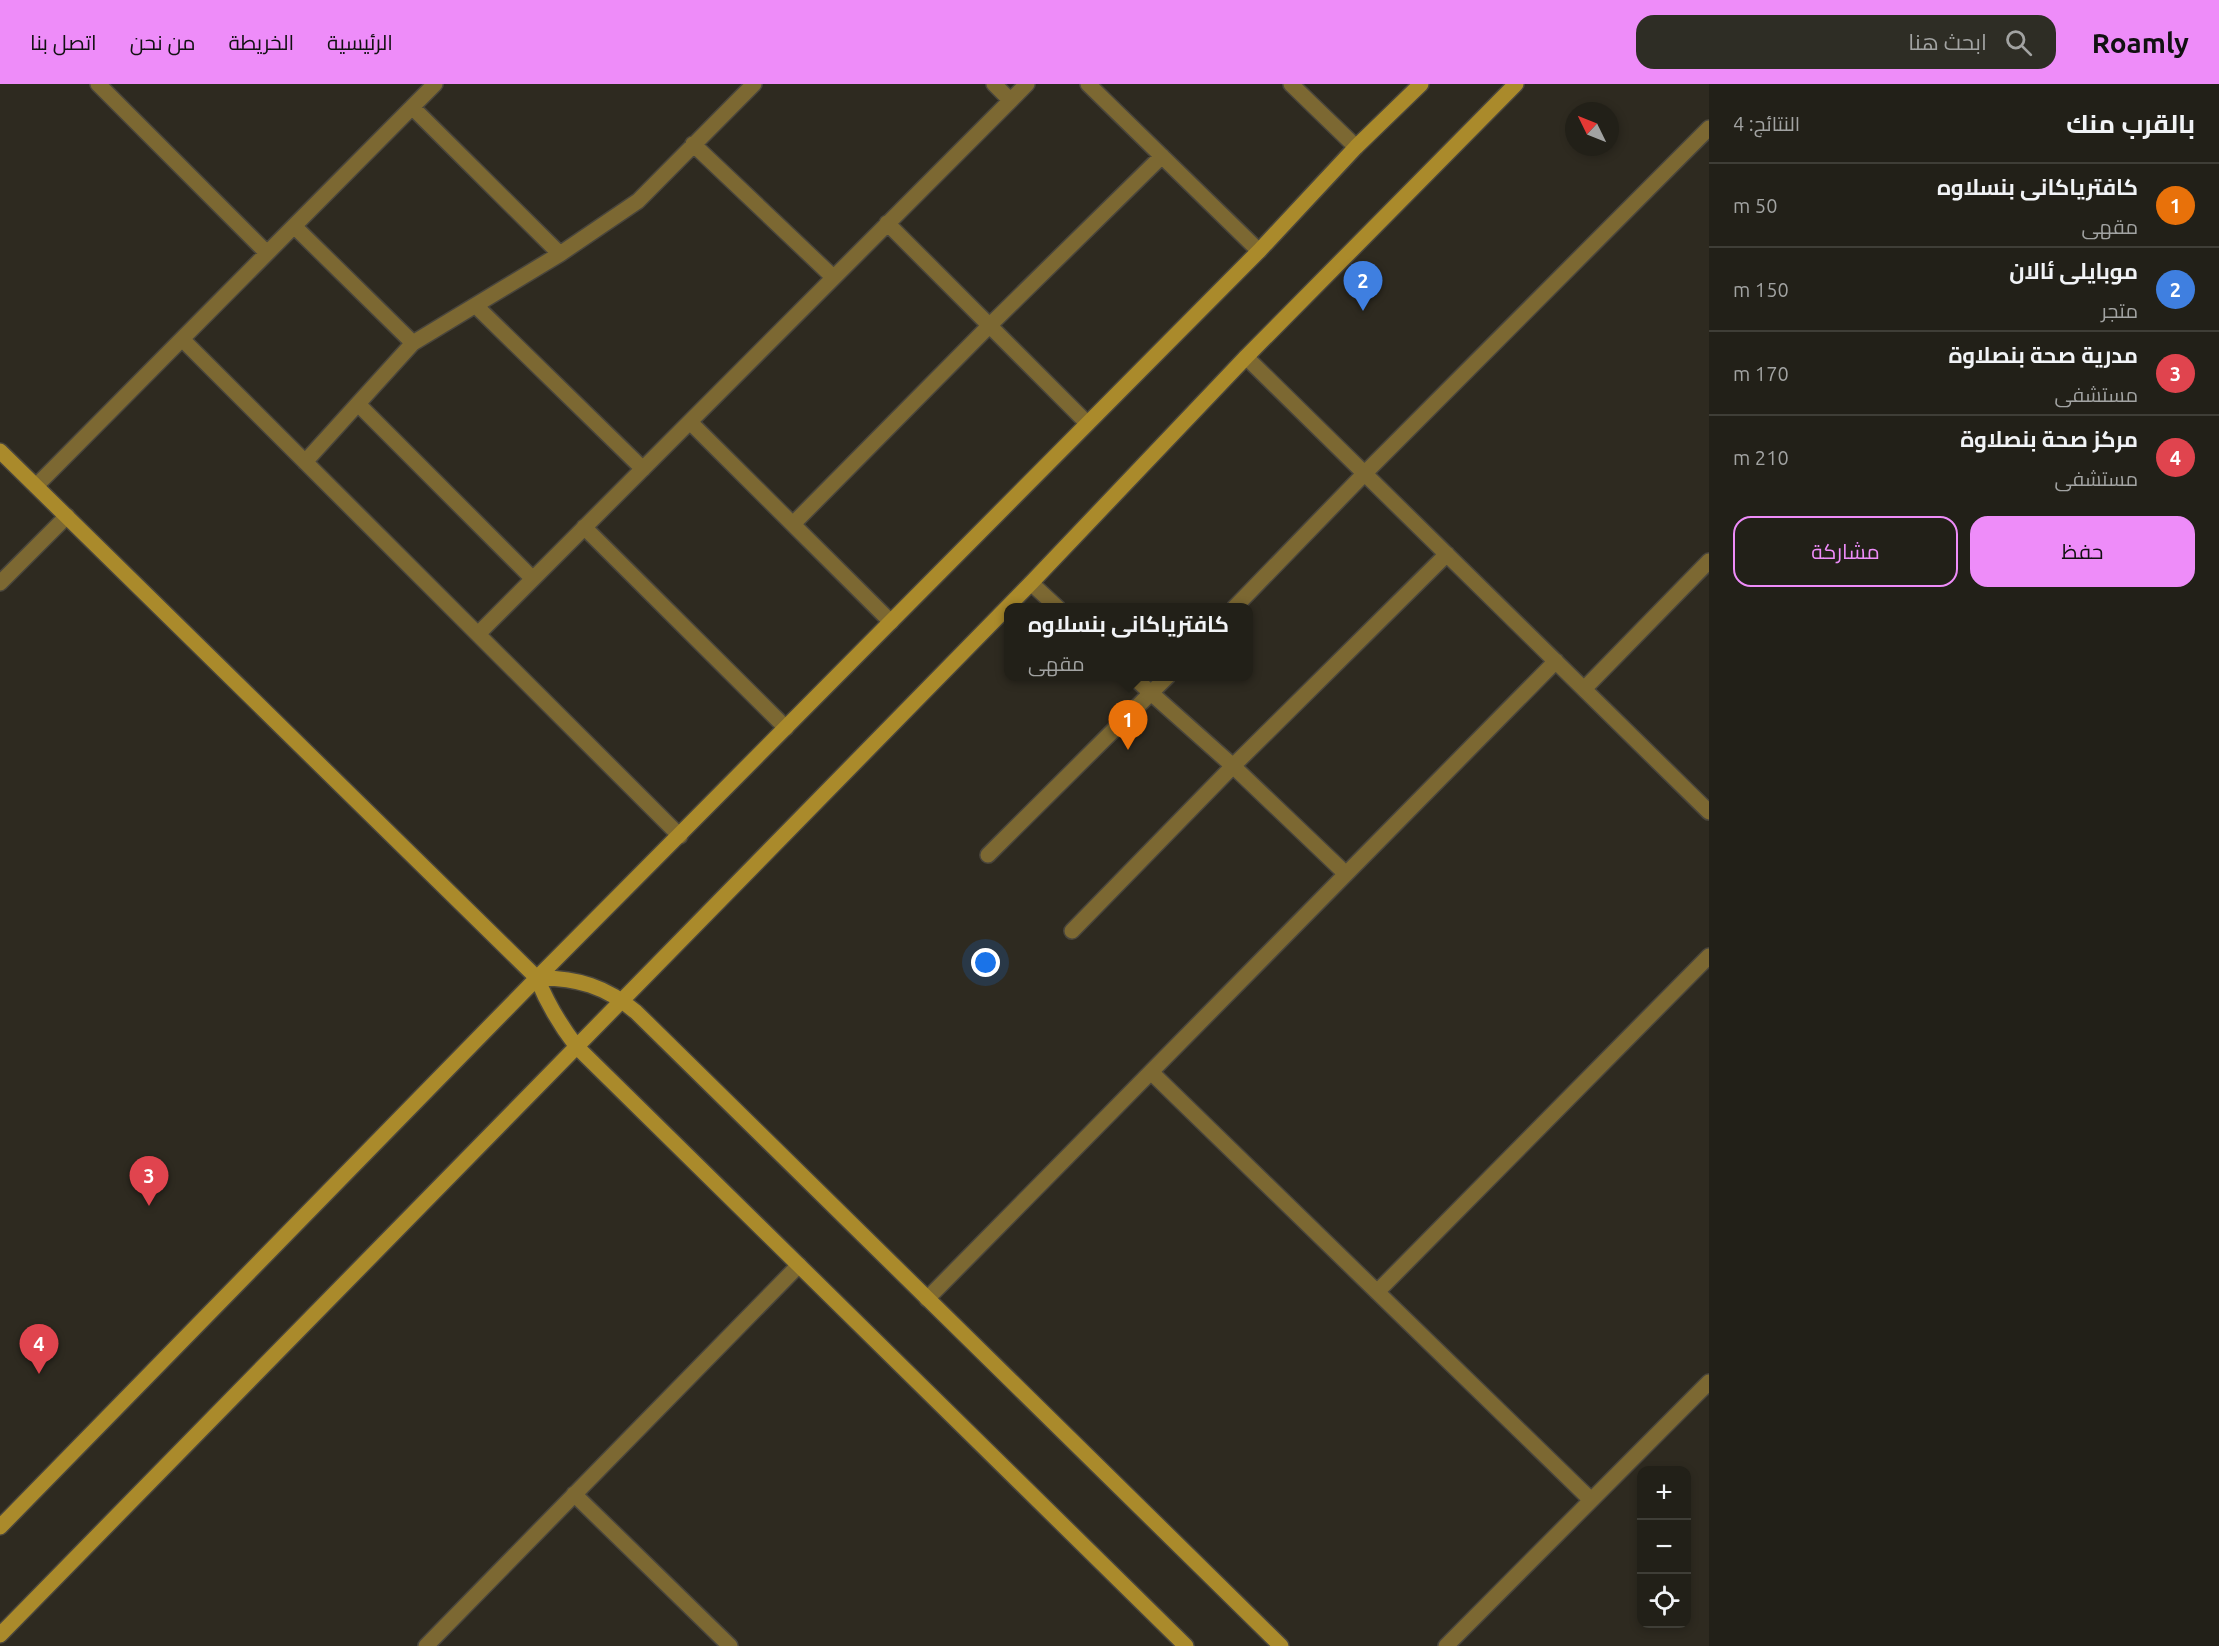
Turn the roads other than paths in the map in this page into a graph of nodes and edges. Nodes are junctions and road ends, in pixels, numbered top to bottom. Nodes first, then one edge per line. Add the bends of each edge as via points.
1 (98, 84) edge
2 (435, 84) edge
3 (754, 84) edge
4 (994, 84) edge
5 (1027, 84) edge
6 (1088, 84) edge
7 (1291, 84) edge
8 (1421, 84) edge
9 (1516, 84) edge
10 (1010, 100) junction
11 (412, 107) junction
12 (1709, 128) edge
13 (693, 144) junction
14 (1356, 147) junction
15 (1162, 156) junction
16 (887, 223) junction
17 (294, 226) junction
18 (1259, 250) junction
19 (267, 253) junction
20 (560, 254) junction
21 (833, 277) junction
22 (476, 306) junction
23 (989, 326) junction
24 (182, 339) junction
25 (413, 344) junction
26 (1246, 357) junction
27 (358, 404) junction
28 (690, 422) junction
29 (1087, 423) junction
30 (0, 451) edge
31 (305, 462) junction
32 (643, 469) junction
33 (1365, 473) junction
34 (36, 486) junction
35 (67, 516) junction
36 (792, 524) junction
37 (584, 527) junction
38 (1448, 554) junction
39 (1709, 561) edge
40 (533, 579) junction
41 (0, 583) edge
42 (1031, 583) junction
43 (1011, 603) edge
44 (1053, 603) edge
45 (1239, 603) edge
46 (1004, 611) edge
47 (891, 622) junction
48 (478, 634) junction
49 (1556, 661) junction
50 (1137, 681) edge
51 (1163, 681) edge
52 (1584, 689) junction
53 (1151, 694) junction
54 (786, 728) junction
55 (1233, 766) junction
56 (1709, 812) edge
57 (680, 836) junction
58 (988, 855) dead end
59 (1346, 874) junction
60 (1071, 931) dead end
61 (1709, 956) edge
62 (537, 978) junction
63 (622, 1000) junction
64 (577, 1047) junction
65 (1151, 1072) junction
66 (798, 1265) junction
67 (1377, 1292) junction
68 (927, 1299) junction
69 (1709, 1382) edge
70 (574, 1494) junction
71 (1591, 1500) junction
72 (0, 1527) edge
73 (0, 1635) edge
74 (426, 1646) edge
75 (730, 1646) edge
76 (1186, 1646) edge
77 (1281, 1646) edge
78 (1446, 1646) edge

1 - 19 street
2 - 11 street
3 - 13 street
4 - 10 street
5 - 10 street
6 - 15 street
7 - 14 street
8 - 14 street
9 - 26 street
10 - 16 street
11 - 17 street
11 - 20 street
12 - 33 street
13 - 20 street via 638,201
13 - 21 street
14 - 18 street
15 - 18 street
15 - 23 street
16 - 21 street
16 - 23 street
17 - 19 street
17 - 25 street
18 - 29 street
19 - 24 street
20 - 22 street
21 - 28 street
22 - 25 street
22 - 32 street
23 - 29 street
23 - 36 street
24 - 31 street
24 - 34 street
25 - 27 street
26 - 33 street
26 - 42 street
27 - 31 street
27 - 40 street
28 - 32 street
28 - 36 street
29 - 47 street
30 - 34 street
31 - 48 street
32 - 37 street
33 - 38 street
33 - 45 street
34 - 35 street
35 - 41 street
35 - 62 street
36 - 47 street
37 - 40 street
37 - 54 street
38 - 49 street
38 - 55 street
39 - 52 street
40 - 48 street
42 - 43 street
42 - 44 street
46 - 63 street
47 - 54 street
48 - 57 street
49 - 52 street
49 - 59 street
50 - 53 street
51 - 53 street
52 - 56 street
53 - 55 street
53 - 58 street
54 - 57 street
55 - 59 street
55 - 60 street
57 - 62 street
59 - 65 street
61 - 67 street
62 - 63 street via 582,981
62 - 64 street via 547,1003
62 - 72 street
63 - 64 street
63 - 68 street
64 - 66 street
64 - 73 street
65 - 67 street
65 - 68 street
66 - 70 street
66 - 76 street
67 - 71 street
68 - 77 street
69 - 71 street
70 - 74 street
70 - 75 street
71 - 78 street

